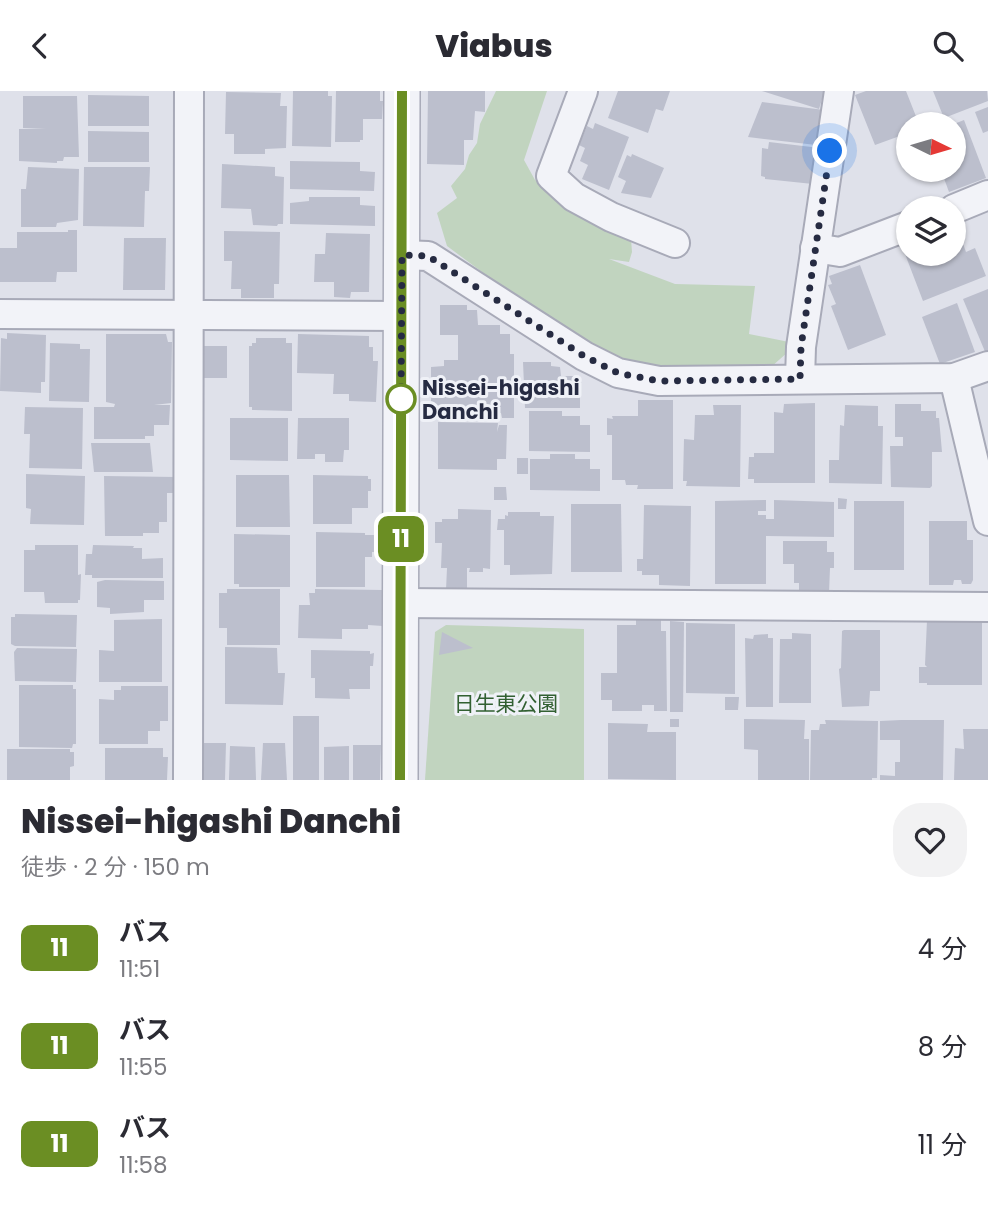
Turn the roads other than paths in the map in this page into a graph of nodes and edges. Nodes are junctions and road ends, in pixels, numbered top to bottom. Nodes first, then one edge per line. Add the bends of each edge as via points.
1 (189, 91) edge
2 (402, 91) edge
3 (583, 91) edge
4 (839, 91) edge
5 (988, 195) edge
6 (966, 204) edge
7 (896, 231) edge
8 (675, 243) dead end
9 (815, 248) junction
10 (402, 255) junction
11 (0, 314) edge
12 (189, 316) junction
13 (402, 316) junction
14 (988, 366) edge
15 (954, 378) junction
16 (800, 379) junction
17 (988, 521) edge
18 (400, 603) junction
19 (988, 607) edge
20 (188, 780) edge
21 (400, 780) edge

1 - 12 street
2 - 10 street
3 - 8 street via 551,176 574,197 611,217
4 - 9 street
5 - 6 street
7 - 9 street via 840,252
9 - 16 street
10 - 13 street
10 - 16 street via 428,256 618,373 659,381
11 - 12 street
12 - 13 street
12 - 20 street
13 - 18 street
14 - 15 street
15 - 16 street
15 - 17 street
18 - 19 street
18 - 21 street

